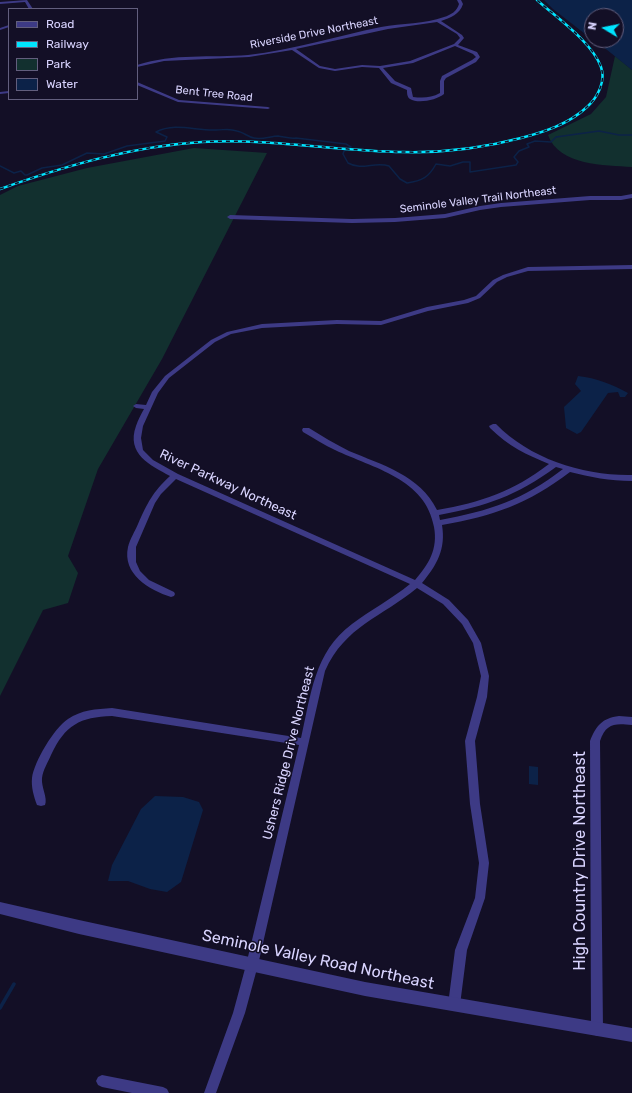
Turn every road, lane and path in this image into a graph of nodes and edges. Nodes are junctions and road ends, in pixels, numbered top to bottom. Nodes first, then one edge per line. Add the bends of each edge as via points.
1 (460, 0) edge
2 (26, 1) edge
3 (0, 3) edge
4 (437, 20) junction
5 (455, 45) junction
6 (292, 48) junction
7 (138, 66) edge
8 (380, 67) junction
9 (138, 83) edge
10 (268, 108) dead end
11 (632, 196) edge
12 (230, 217) dead end
13 (632, 267) edge
14 (136, 406) dead end
15 (148, 407) junction
16 (493, 426) dead end
17 (306, 430) dead end
18 (555, 464) junction
19 (568, 469) junction
20 (175, 476) junction
21 (632, 478) edge
22 (435, 513) junction
23 (438, 523) junction
24 (417, 584) junction
25 (171, 594) dead end
26 (632, 721) edge
27 (303, 742) junction
28 (41, 802) dead end
29 (0, 908) edge
30 (252, 965) junction
31 (454, 1005) junction
32 (597, 1030) junction
33 (632, 1036) edge
34 (102, 1081) dead end
35 (162, 1093) edge
36 (210, 1093) edge

1 - 4 street, Riverside Drive Northeast via 460,8 455,13
2 - 3 street
4 - 5 street via 462,35
4 - 6 street, Riverside Drive Northeast via 381,28
5 - 8 street via 442,48 418,60
5 - 8 street via 475,53 478,57 444,76 442,94 439,97 412,98 409,89 393,82
6 - 7 street, Riverside Drive Northeast via 228,58 163,60
6 - 8 street via 324,68 336,70 362,66
9 - 10 street, Bent Tree Road via 178,101
11 - 12 street, Seminole Valley Trail Northeast via 501,205 445,216 395,220
13 - 15 street, River Parkway Northeast via 528,269 505,276 478,297 466,302 427,309 381,323 337,322 262,326 229,333 213,341 167,377 155,392
14 - 15 street
15 - 20 street, River Parkway Northeast via 139,426 137,438 140,451 150,462
16 - 18 street via 508,440
17 - 22 street, Ushers Ridge Drive Northeast via 324,442 401,476 426,498
18 - 19 street
18 - 22 street via 523,487 503,497
19 - 21 street
19 - 23 street via 533,495 512,505 490,513
20 - 24 street, River Parkway Northeast
20 - 25 street via 151,502 132,547 132,562 137,572 146,582
22 - 23 street, Ushers Ridge Drive Northeast
23 - 24 street, Ushers Ridge Drive Northeast via 438,551
24 - 27 street, Ushers Ridge Drive Northeast via 357,624 341,637 329,653 321,671
24 - 31 street, River Parkway Northeast via 446,602 465,622 477,643 485,676 470,741 475,804 484,863 480,898 461,950
26 - 32 street, High Country Drive Northeast via 619,719 605,722 598,730 595,741
27 - 28 street via 112,712 96,712 80,716 64,726 52,740 36,778
27 - 30 street, Ushers Ridge Drive Northeast
29 - 30 street, Seminole Valley Road Northeast
30 - 31 street, Seminole Valley Road Northeast
30 - 36 street, Ushers Ridge Drive Northeast via 239,1013
31 - 32 street, Seminole Valley Road Northeast
32 - 33 street, Seminole Valley Road Northeast
34 - 35 street

